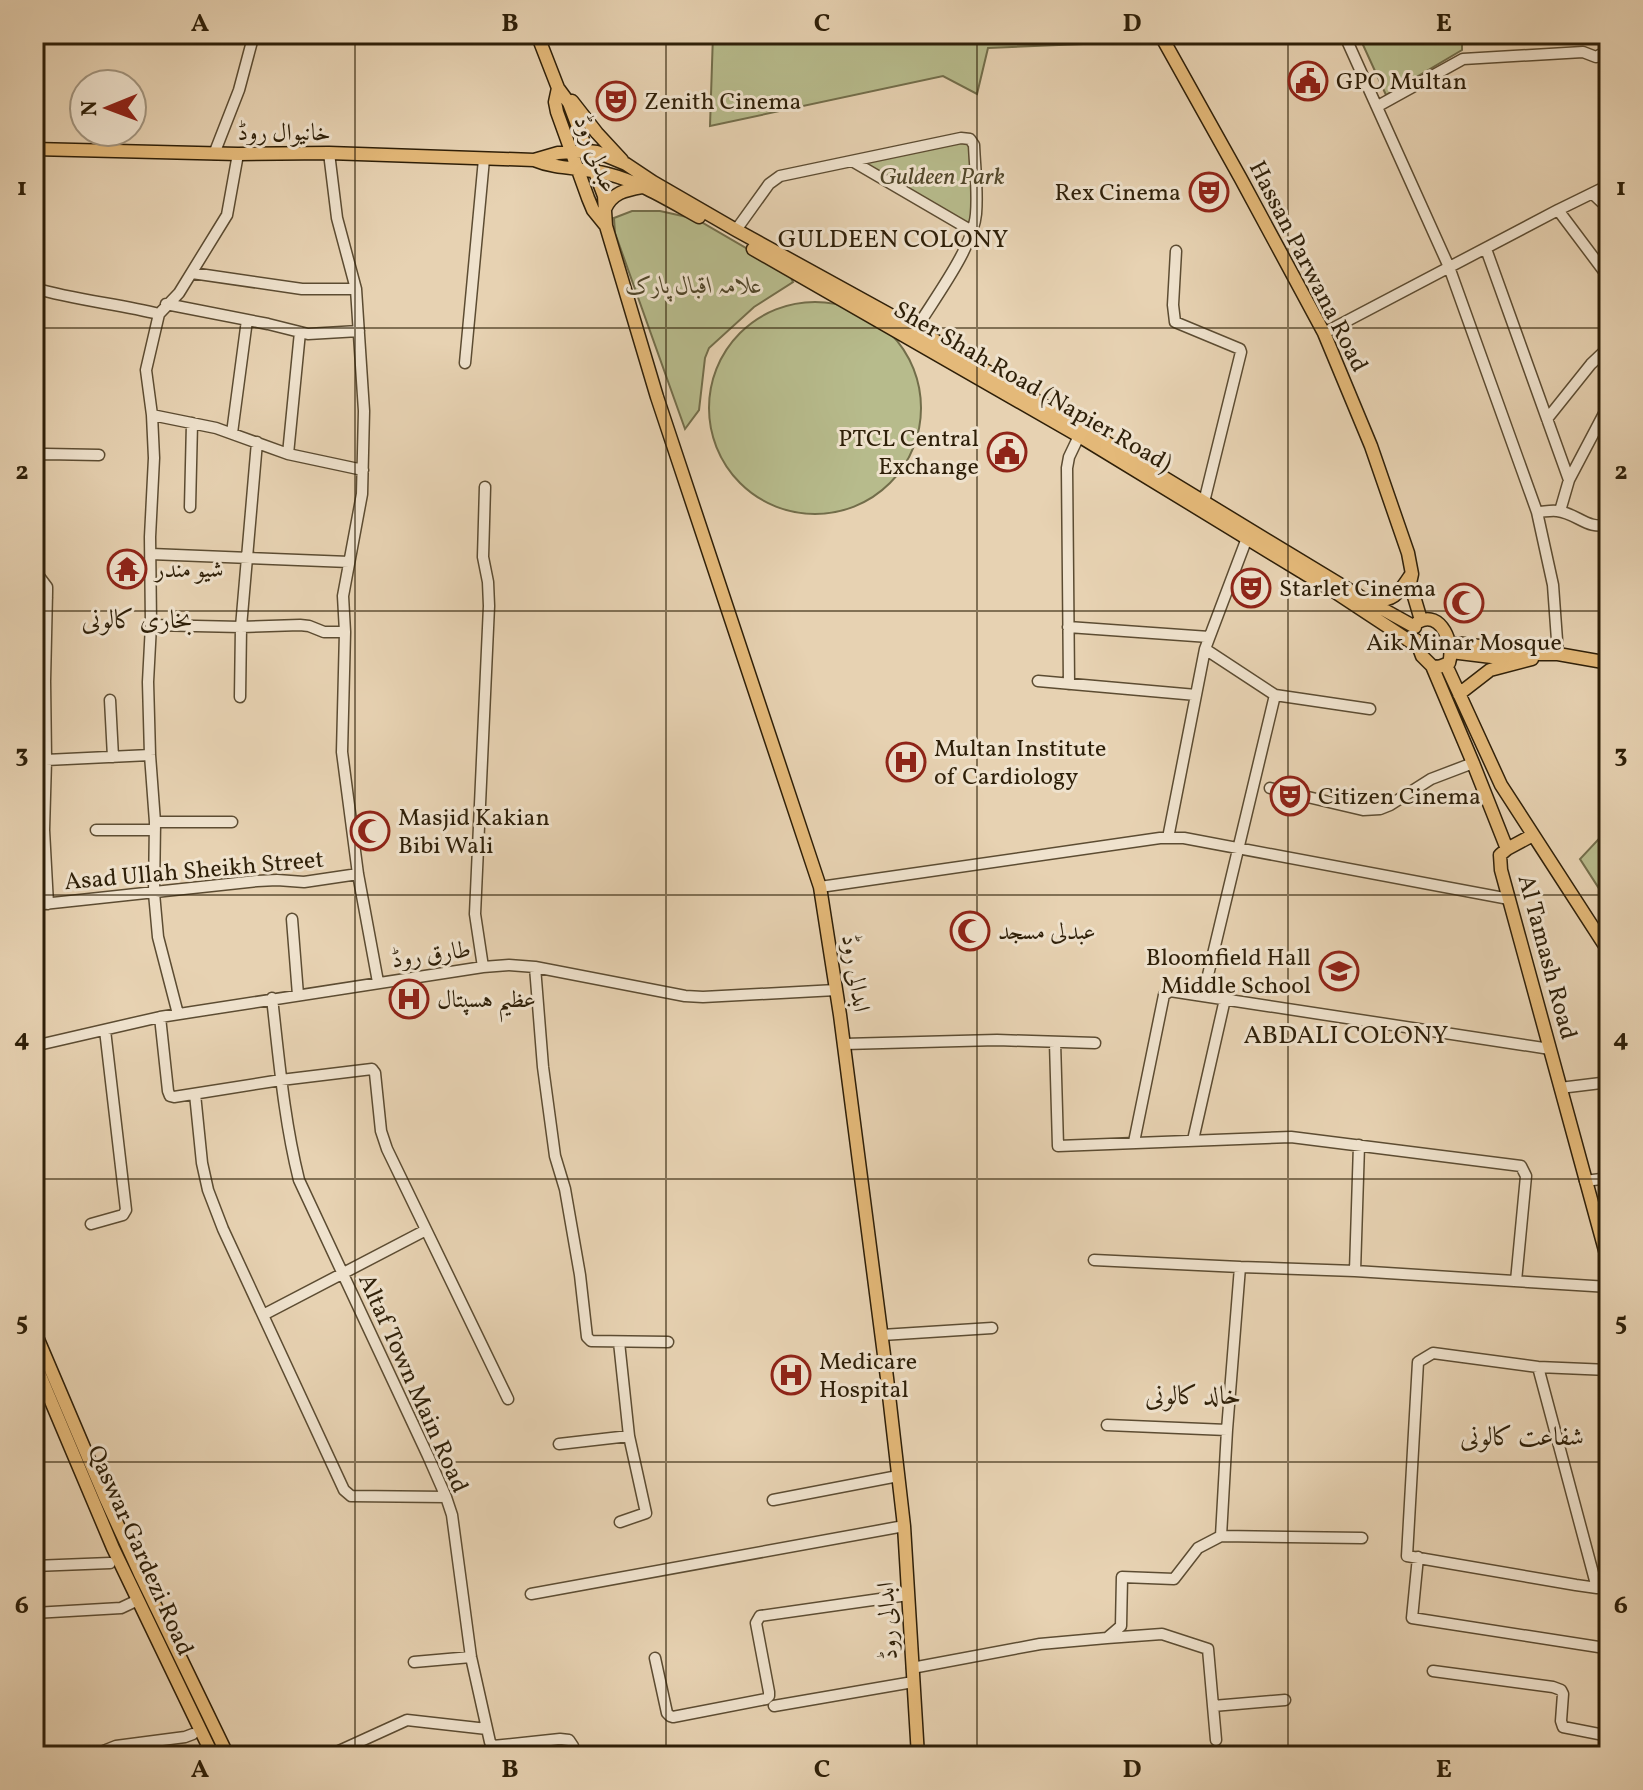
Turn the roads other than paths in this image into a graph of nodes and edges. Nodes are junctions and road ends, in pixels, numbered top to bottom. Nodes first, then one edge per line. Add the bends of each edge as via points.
1 (254, 34) edge
2 (537, 34) edge
3 (1160, 34) edge
4 (1344, 34) edge
5 (1609, 50) edge
6 (558, 88) junction
7 (1378, 106) junction
8 (34, 149) edge
9 (587, 151) junction
10 (571, 152) junction
11 (329, 153) junction
12 (214, 154) junction
13 (238, 154) junction
14 (484, 159) junction
15 (534, 160) junction
16 (852, 161) junction
17 (626, 164) junction
18 (577, 169) junction
19 (594, 171) junction
20 (1609, 185) edge
21 (642, 187) junction
22 (1593, 194) junction
23 (669, 196) junction
24 (605, 209) junction
25 (1609, 209) edge
26 (1558, 210) junction
27 (606, 226) junction
28 (736, 230) junction
29 (972, 231) junction
30 (1486, 249) junction
31 (1176, 251) dead end
32 (1449, 267) junction
33 (192, 273) junction
34 (1609, 278) edge
35 (34, 288) edge
36 (356, 289) junction
37 (866, 308) junction
38 (163, 309) junction
39 (247, 320) junction
40 (916, 329) junction
41 (359, 331) junction
42 (300, 332) junction
43 (1324, 333) junction
44 (1609, 347) edge
45 (465, 363) dead end
46 (1609, 404) edge
47 (152, 415) junction
48 (1547, 419) junction
49 (192, 423) junction
50 (232, 433) junction
51 (1079, 436) junction
52 (257, 442) junction
53 (288, 454) junction
54 (34, 455) edge
55 (99, 455) dead end
56 (363, 470) junction
57 (1569, 480) junction
58 (485, 487) dead end
59 (1204, 502) junction
60 (34, 506) edge
61 (190, 507) dead end
62 (1560, 511) junction
63 (1537, 512) junction
64 (1609, 524) edge
65 (1247, 538) junction
66 (36, 541) edge
67 (151, 554) junction
68 (246, 558) junction
69 (349, 562) junction
70 (1412, 574) junction
71 (34, 598) edge
72 (47, 598) junction
73 (1361, 600) junction
74 (1422, 622) junction
75 (151, 625) junction
76 (241, 627) junction
77 (1068, 627) junction
78 (345, 632) junction
79 (1209, 637) junction
80 (1417, 646) junction
81 (1205, 649) junction
82 (1448, 653) junction
83 (1552, 655) junction
84 (1609, 663) edge
85 (1432, 666) junction
86 (1038, 681) dead end
87 (1069, 684) junction
88 (1459, 694) junction
89 (1196, 695) junction
90 (1275, 695) junction
91 (240, 697) dead end
92 (110, 700) dead end
93 (1370, 709) dead end
94 (150, 755) junction
95 (113, 757) junction
96 (46, 760) junction
97 (1473, 763) junction
98 (1270, 788) dead end
99 (40, 818) edge
100 (232, 822) dead end
101 (155, 826) junction
102 (96, 830) dead end
103 (1533, 835) junction
104 (1168, 838) junction
105 (1238, 848) junction
106 (1507, 849) junction
107 (358, 874) junction
108 (820, 887) junction
109 (154, 893) junction
110 (1509, 899) junction
111 (48, 904) junction
112 (34, 905) edge
113 (292, 919) dead end
114 (1609, 952) edge
115 (483, 967) junction
116 (535, 967) junction
117 (378, 982) junction
118 (836, 990) junction
119 (298, 995) junction
120 (1203, 996) junction
121 (272, 998) junction
122 (1225, 999) junction
123 (178, 1014) junction
124 (160, 1017) junction
125 (105, 1030) junction
126 (1055, 1042) junction
127 (1095, 1043) dead end
128 (844, 1044) junction
129 (34, 1046) edge
130 (1550, 1049) junction
131 (281, 1080) junction
132 (1609, 1082) edge
133 (1560, 1088) junction
134 (195, 1094) junction
135 (1193, 1140) junction
136 (1134, 1142) junction
137 (1359, 1145) junction
138 (1609, 1178) edge
139 (1585, 1181) junction
140 (91, 1224) dead end
141 (426, 1230) junction
142 (1094, 1260) dead end
143 (1609, 1265) edge
144 (1240, 1267) junction
145 (1355, 1271) junction
146 (342, 1274) junction
147 (1516, 1281) junction
148 (1609, 1287) edge
149 (263, 1315) junction
150 (992, 1328) dead end
151 (34, 1330) edge
152 (882, 1335) junction
153 (619, 1342) junction
154 (668, 1342) dead end
155 (34, 1361) edge
156 (1538, 1367) junction
157 (1609, 1370) edge
158 (508, 1399) dead end
159 (1107, 1425) dead end
160 (1227, 1430) junction
161 (629, 1436) junction
162 (559, 1444) dead end
163 (898, 1476) junction
164 (446, 1497) junction
165 (773, 1500) dead end
166 (620, 1522) dead end
167 (904, 1526) junction
168 (1221, 1536) junction
169 (1362, 1538) dead end
170 (1418, 1557) junction
171 (110, 1563) dead end
172 (34, 1566) edge
173 (1609, 1586) edge
174 (1597, 1588) junction
175 (531, 1594) dead end
176 (908, 1595) junction
177 (138, 1600) junction
178 (34, 1613) edge
179 (1107, 1638) junction
180 (1605, 1648) dead end
181 (471, 1657) junction
182 (655, 1658) dead end
183 (414, 1662) dead end
184 (912, 1668) junction
185 (1433, 1671) dead end
186 (913, 1682) junction
187 (1285, 1700) dead end
188 (774, 1706) dead end
189 (1213, 1706) junction
190 (487, 1729) junction
191 (193, 1734) dead end
192 (1609, 1736) edge
193 (1216, 1740) dead end
194 (91, 1756) edge
195 (213, 1756) edge
196 (228, 1756) edge
197 (328, 1756) edge
198 (574, 1756) edge
199 (918, 1756) edge

1 - 12 street
2 - 6 main road
3 - 43 main road, Hassan Parwana Road
4 - 7 street
5 - 7 street via 1596,57 1583,52 1463,59
6 - 9 main road, عبدلی روڈ
6 - 10 main road, عبدلی روڈ via 557,112
6 - 17 main road
7 - 32 street
8 - 12 main road, خانیوال روڈ
9 - 10 main road, خانیوال روڈ
9 - 17 main road
9 - 19 main road, عبدلی روڈ
10 - 15 main road, خانیوال روڈ
10 - 18 main road, عبدلی روڈ
11 - 13 main road, خانیوال روڈ
11 - 14 main road, خانیوال روڈ
11 - 36 street via 337,218
12 - 13 main road, خانیوال روڈ
13 - 33 street via 227,215
14 - 15 main road, خانیوال روڈ
14 - 45 street
15 - 18 main road, خانیوال روڈ
16 - 28 street via 774,179
16 - 29 street
16 - 29 street via 970,139 976,170
17 - 23 main road
18 - 19 main road, خانیوال روڈ
18 - 27 main road, عبدلی روڈ via 593,210
19 - 21 main road, خانیوال روڈ
19 - 24 main road, عبدلی روڈ
20 - 22 street
21 - 23 main road, خانیوال روڈ
21 - 24 main road via 617,194
22 - 25 street
22 - 26 street
23 - 28 main road, Sher Shah Road (Napier Road)
23 - 37 main road, Sher Shah Road (Napier Road)
24 - 27 main road, عبدلی روڈ
26 - 30 street
26 - 34 street
27 - 108 main road, ابدالی روڈ via 657,397
28 - 37 main road, Sher Shah Road (Napier Road)
29 - 40 street
30 - 32 street
30 - 48 street
31 - 59 street via 1175,322 1241,352
32 - 43 street
32 - 63 street
33 - 36 street via 314,291
33 - 38 street
35 - 38 street
36 - 41 street
37 - 40 main road, Sher Shah Road (Napier Road)
37 - 51 main road, Sher Shah Road (Napier Road)
38 - 39 street
38 - 47 street via 146,370
39 - 42 street
39 - 50 street
40 - 59 main road, Sher Shah Road (Napier Road)
41 - 42 street
41 - 56 street
42 - 53 street
43 - 70 main road, Hassan Parwana Road via 1371,446
44 - 48 street
46 - 57 street
47 - 49 street
47 - 67 street
48 - 57 street
49 - 50 street
49 - 61 street
50 - 52 street
51 - 65 main road, Sher Shah Road (Napier Road)
51 - 77 street via 1067,468
52 - 53 street
52 - 68 street
53 - 56 street
54 - 55 street
56 - 69 street
57 - 62 street
58 - 115 street via 483,557 489,606 475,914
59 - 73 main road, Sher Shah Road (Napier Road)
60 - 66 street
62 - 63 street
62 - 64 street via 1587,524
63 - 83 street via 1553,585
65 - 73 main road, Sher Shah Road (Napier Road)
65 - 79 street
66 - 72 street via 38,575 47,587
67 - 68 street
67 - 75 street
68 - 69 street
68 - 76 street
69 - 78 street via 343,596
70 - 73 main road via 1391,599
70 - 74 main road, Hassan Parwana Road
71 - 72 street
72 - 96 street
73 - 74 main road
73 - 80 main road, Sher Shah Road (Napier Road) via 1374,617
74 - 80 main road
74 - 82 main road via 1435,620 1440,625
75 - 76 street
75 - 94 street
76 - 78 street via 300,625
76 - 91 street
77 - 79 street
77 - 87 street
78 - 107 street via 342,752
79 - 81 street
80 - 85 main road
81 - 89 street
81 - 90 street
82 - 83 main road
82 - 85 main road via 1436,668
82 - 88 main road
83 - 84 main road
83 - 88 main road via 1490,670
85 - 97 main road
86 - 87 street
87 - 89 street
88 - 103 main road via 1493,770
89 - 104 street
90 - 93 street
90 - 105 street
92 - 95 street
94 - 95 street
94 - 101 street
95 - 96 street
96 - 99 street
97 - 98 street via 1431,779 1380,809 1363,810
97 - 106 main road
99 - 111 street
100 - 101 street
101 - 102 street
101 - 109 street
103 - 106 main road
103 - 114 main road
104 - 105 street
104 - 108 street
105 - 110 street
105 - 120 street
106 - 110 main road, Al Tamash Road via 1499,861
107 - 109 street, Asad Ullah Sheikh Street
107 - 117 street
108 - 118 main road, ابدالی روڈ
109 - 111 street, Asad Ullah Sheikh Street
109 - 123 street via 158,937
110 - 130 main road, Al Tamash Road
111 - 112 street, Asad Ullah Sheikh Street
113 - 119 street
115 - 116 street, طارق روڈ
115 - 117 street, طارق روڈ
116 - 118 street, طارق روڈ via 685,996
116 - 153 street via 555,1156 565,1189 586,1331 591,1341
117 - 119 street, طارق روڈ
118 - 128 main road, ابدالی روڈ
119 - 121 street, طارق روڈ
120 - 122 street
120 - 136 street via 1170,991 1164,995
121 - 123 street, طارق روڈ
121 - 131 street, Altaf Town Main Road
122 - 130 street
122 - 135 street
123 - 124 street, طارق روڈ
124 - 125 street, طارق روڈ
124 - 134 street via 170,1096
125 - 129 street, طارق روڈ
125 - 140 street via 126,1210
126 - 127 street
126 - 128 street
126 - 136 street via 1058,1146
128 - 152 main road, ابدالی روڈ
130 - 133 main road, Al Tamash Road
131 - 134 street
131 - 141 street via 372,1069 384,1140
131 - 146 street, Altaf Town Main Road via 299,1180
132 - 133 street
133 - 139 main road, Al Tamash Road
134 - 149 street via 208,1190
135 - 136 street
135 - 137 street via 1291,1137
137 - 145 street
137 - 147 street via 1521,1166 1526,1176
138 - 139 street
139 - 143 main road, Al Tamash Road
141 - 146 street
141 - 158 street
142 - 144 street
144 - 145 street
144 - 160 street
145 - 147 street
146 - 149 street
146 - 164 street, Altaf Town Main Road
147 - 148 street
149 - 164 street via 346,1493
150 - 152 street
151 - 196 main road via 135,1563
152 - 163 main road, ابدالی روڈ
153 - 154 street
153 - 161 street
155 - 177 main road, Qaswar Gardezi Road
156 - 157 street
156 - 170 street via 1433,1353 1418,1362 1407,1556
156 - 174 street
159 - 160 street
160 - 168 street
161 - 162 street
161 - 166 street via 646,1513
163 - 165 street
163 - 167 main road, ابدالی روڈ
164 - 181 street, Altaf Town Main Road
167 - 175 street
167 - 176 main road, ابدالی روڈ
168 - 169 street
168 - 179 street via 1198,1548 1174,1579 1122,1577 1121,1626
170 - 174 street
170 - 180 street via 1412,1618
171 - 172 street
173 - 174 street
176 - 182 street via 760,1616 756,1623 766,1699 670,1716
176 - 184 main road, ابدالی روڈ
177 - 178 street via 121,1608
177 - 195 main road, Qaswar Gardezi Road
179 - 184 street via 1040,1644
179 - 189 street via 1162,1634 1208,1649
181 - 183 street
181 - 190 street, Altaf Town Main Road
184 - 186 main road, ابدالی روڈ
185 - 192 street via 1553,1687 1563,1694 1563,1727
186 - 188 street
186 - 199 main road, ابدالی روڈ
187 - 189 street
189 - 193 street
190 - 197 street via 407,1720
190 - 198 street via 493,1746 569,1740
191 - 194 street via 116,1746

